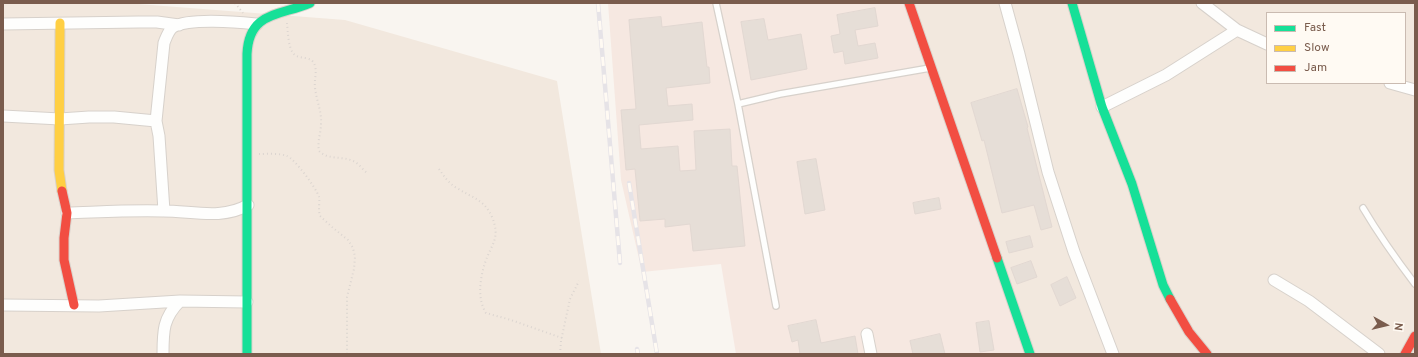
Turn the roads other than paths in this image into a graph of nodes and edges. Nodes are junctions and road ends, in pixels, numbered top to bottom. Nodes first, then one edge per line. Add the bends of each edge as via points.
1 (310, 3) edge
2 (716, 3) edge
3 (909, 3) edge
4 (1004, 3) edge
5 (1072, 3) edge
6 (1202, 3) edge
7 (60, 23) junction
8 (3, 24) edge
9 (256, 24) junction
10 (179, 25) junction
11 (1237, 30) junction
12 (1266, 44) edge
13 (932, 67) junction
14 (1394, 84) edge
15 (1415, 90) edge
16 (738, 104) junction
17 (1102, 106) junction
18 (3, 116) edge
19 (60, 119) junction
20 (156, 121) junction
21 (248, 205) junction
22 (1363, 208) dead end
23 (164, 211) junction
24 (68, 212) junction
25 (1274, 280) dead end
26 (1415, 284) edge
27 (180, 301) junction
28 (247, 302) junction
29 (3, 305) edge
30 (74, 305) junction
31 (776, 306) dead end
32 (867, 334) dead end
33 (1415, 336) edge
34 (163, 354) edge
35 (247, 354) edge
36 (871, 354) edge
37 (1030, 354) edge
38 (1113, 354) edge
39 (1207, 354) edge
40 (1379, 354) edge
41 (1405, 354) edge

1 - 9 main road
2 - 16 lane
3 - 13 main road
4 - 38 street via 1048,172 1074,252
5 - 17 main road
6 - 11 street
7 - 8 street
7 - 10 street via 145,22
7 - 19 main road
9 - 10 street via 214,22
9 - 21 main road via 249,38 247,54
10 - 20 street via 172,28 164,43
11 - 12 street
11 - 17 street via 1166,75
13 - 16 lane
13 - 37 main road
14 - 15 street
16 - 31 lane
17 - 39 main road via 1132,184 1163,286 1189,332
18 - 19 street
19 - 20 street via 114,117
19 - 24 main road via 59,170
20 - 23 street
21 - 23 street via 240,210 218,214
21 - 28 main road
22 - 26 lane via 1377,233
23 - 24 street
24 - 30 main road via 64,260
25 - 40 street via 1309,300
27 - 28 street
27 - 30 street
27 - 34 street via 167,317
28 - 35 main road
29 - 30 street
32 - 36 street
33 - 41 main road

